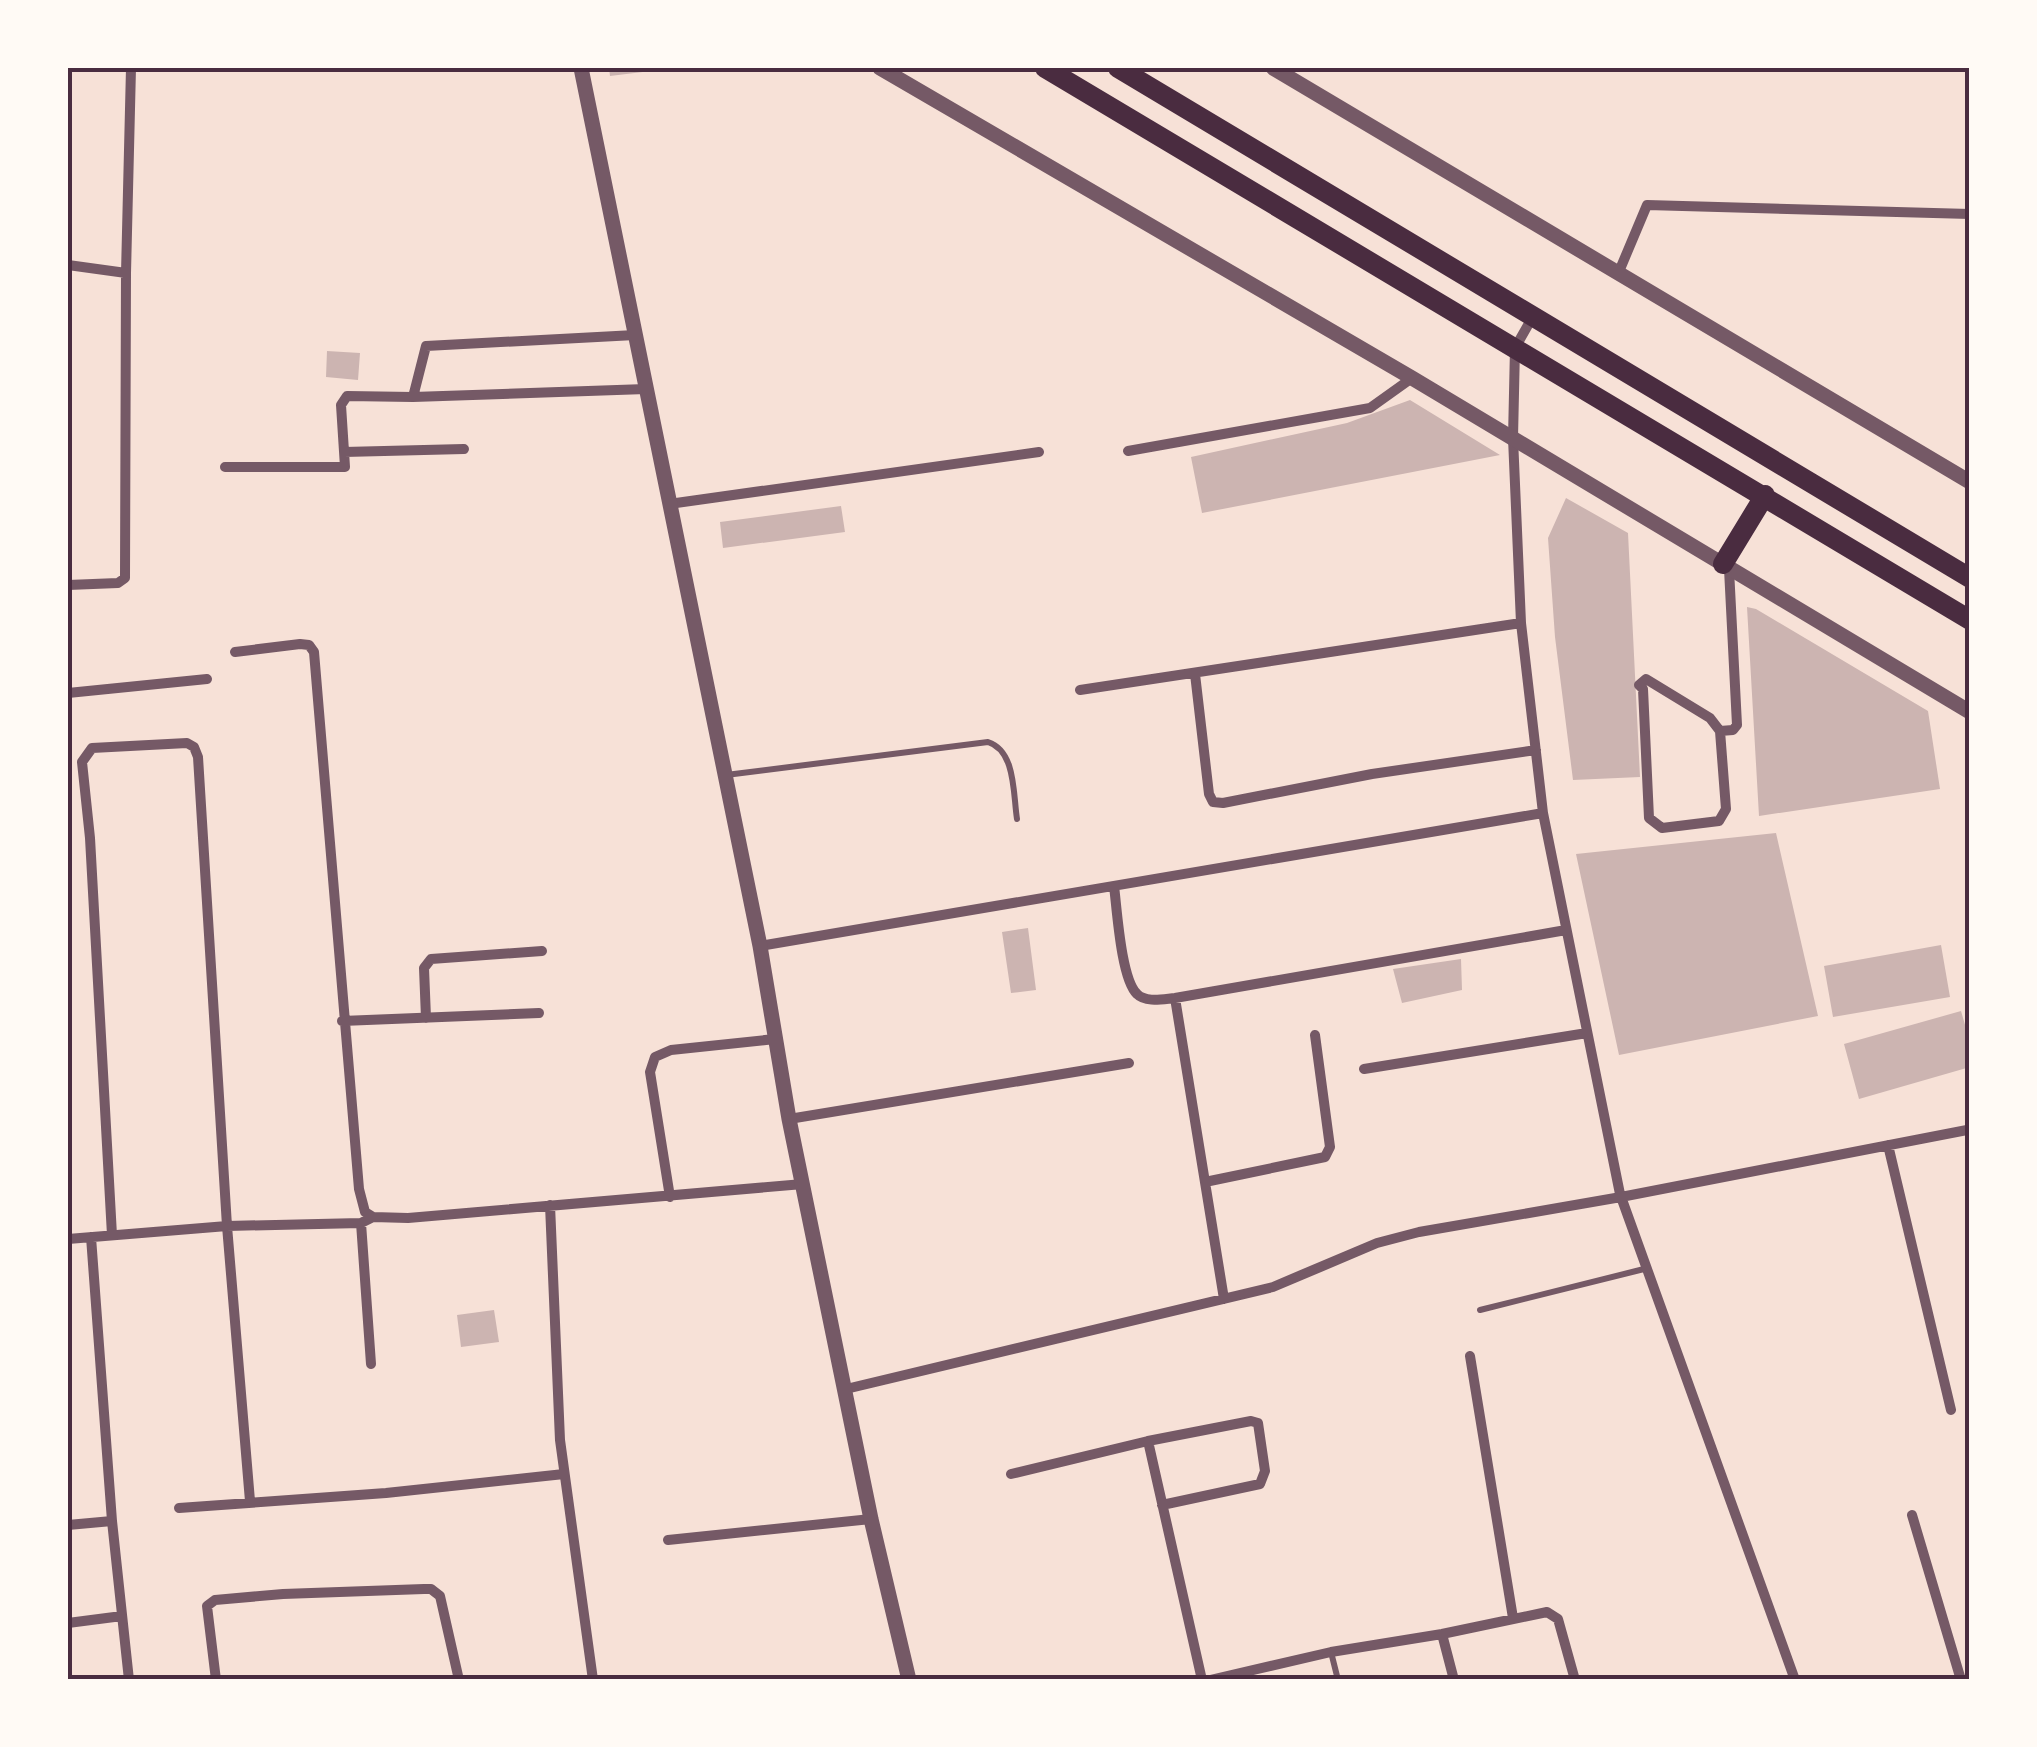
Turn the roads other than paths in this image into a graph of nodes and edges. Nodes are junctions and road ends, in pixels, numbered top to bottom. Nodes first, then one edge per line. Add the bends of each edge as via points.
1 (132, 68) edge
2 (581, 68) edge
3 (880, 68) edge
4 (1045, 68) edge
5 (1118, 68) edge
6 (1274, 68) edge
7 (1970, 214) edge
8 (68, 265) edge
9 (126, 274) junction
10 (1618, 274) junction
11 (1532, 318) junction
12 (635, 335) junction
13 (1515, 348) junction
14 (1412, 378) junction
15 (646, 389) junction
16 (413, 397) junction
17 (1513, 438) junction
18 (464, 450) dead end
19 (1128, 451) dead end
20 (344, 452) junction
21 (1040, 452) dead end
22 (226, 467) dead end
23 (1970, 482) edge
24 (1765, 495) junction
25 (669, 504) junction
26 (1726, 566) junction
27 (1970, 578) edge
28 (68, 585) edge
29 (1970, 620) edge
30 (1521, 623) junction
31 (235, 652) dead end
32 (1195, 674) junction
33 (207, 680) dead end
34 (1080, 690) dead end
35 (68, 693) edge
36 (1970, 712) edge
37 (1720, 731) junction
38 (1536, 750) junction
39 (726, 775) junction
40 (1543, 813) junction
41 (1017, 819) dead end
42 (1114, 886) junction
43 (1566, 930) junction
44 (760, 946) junction
45 (542, 952) dead end
46 (1175, 998) junction
47 (539, 1013) dead end
48 (426, 1018) junction
49 (342, 1021) junction
50 (1586, 1032) junction
51 (1315, 1034) dead end
52 (775, 1039) junction
53 (1129, 1063) dead end
54 (1364, 1069) dead end
55 (789, 1120) junction
56 (1967, 1130) edge
57 (1888, 1145) junction
58 (1205, 1182) junction
59 (804, 1184) junction
60 (670, 1197) junction
61 (1622, 1197) junction
62 (550, 1205) junction
63 (373, 1217) junction
64 (361, 1223) junction
65 (227, 1226) junction
66 (112, 1235) junction
67 (90, 1237) junction
68 (68, 1239) edge
69 (1648, 1268) junction
70 (1224, 1300) junction
71 (1480, 1310) dead end
72 (1470, 1356) dead end
73 (372, 1364) dead end
74 (846, 1389) junction
75 (1951, 1410) dead end
76 (1148, 1440) junction
77 (564, 1474) junction
78 (1011, 1474) dead end
79 (250, 1501) junction
80 (1162, 1504) junction
81 (179, 1508) dead end
82 (1912, 1514) dead end
83 (871, 1519) junction
84 (112, 1521) junction
85 (68, 1525) edge
86 (668, 1540) dead end
87 (122, 1616) junction
88 (1514, 1618) junction
89 (68, 1623) edge
90 (1442, 1634) junction
91 (1332, 1652) junction
92 (1243, 1676) edge
93 (129, 1680) edge
94 (216, 1680) edge
95 (459, 1680) edge
96 (593, 1680) edge
97 (909, 1680) edge
98 (1206, 1680) edge
99 (1338, 1680) edge
100 (1454, 1680) edge
101 (1575, 1680) edge
102 (1795, 1680) edge
103 (1961, 1680) edge

1 - 9 street
2 - 12 street
3 - 14 street
4 - 13 highway
5 - 11 highway
6 - 10 street
7 - 10 street via 1647,205
8 - 9 street
9 - 28 street via 126,578
10 - 23 street
11 - 13 street
11 - 27 highway
12 - 15 street
12 - 16 street via 426,346
13 - 17 street
13 - 24 highway
14 - 17 street
14 - 19 street via 1370,408
15 - 16 street
15 - 25 street
16 - 20 street via 347,396 341,405
17 - 26 street
17 - 30 street
18 - 20 street
20 - 22 street via 345,467
21 - 25 street
24 - 26 highway
24 - 29 highway
25 - 39 street
26 - 36 street
26 - 37 street via 1738,725
30 - 32 street
30 - 38 street
31 - 49 street via 300,644 314,652
32 - 34 street
32 - 38 street via 1213,802
33 - 35 street
37 - 37 street via 1723,816 1655,824 1639,684 1646,679
38 - 40 street
39 - 41 lane via 988,742 1008,760
39 - 44 street
40 - 42 street
40 - 43 street
42 - 44 street
42 - 46 street via 1135,992 1147,1000
43 - 46 street
43 - 50 street
44 - 52 street
45 - 48 street via 431,959 424,968
46 - 58 street
47 - 48 street
48 - 49 street
49 - 63 street via 358,1189
50 - 54 street
50 - 61 street
51 - 58 street via 1330,1148 1324,1157
52 - 55 street
52 - 60 street via 654,1057 650,1072
53 - 55 street
55 - 59 street
56 - 57 street
57 - 61 street
57 - 75 street
58 - 70 street
59 - 60 street
59 - 74 street
60 - 62 street
61 - 69 street
61 - 70 street via 1398,1237
62 - 63 street
62 - 77 street
63 - 64 street
64 - 65 street
64 - 73 street
65 - 66 street
65 - 66 street via 197,752 187,743 92,748 82,762
65 - 79 street
66 - 67 street
67 - 68 street
67 - 84 street
69 - 71 lane
69 - 102 street
70 - 74 street
72 - 88 street
74 - 83 street
76 - 78 street
76 - 80 street
76 - 80 street via 1251,1420 1260,1428 1260,1484
77 - 79 street
77 - 96 street
79 - 81 street
80 - 98 street
82 - 103 street
83 - 86 street
83 - 97 street
84 - 85 street
84 - 87 street
87 - 89 street
87 - 93 street
88 - 90 street
88 - 101 street via 1556,1615
90 - 91 street
90 - 100 street
91 - 92 street
91 - 99 lane
92 - 98 street
94 - 95 street via 207,1606 216,1600 432,1589 440,1596

